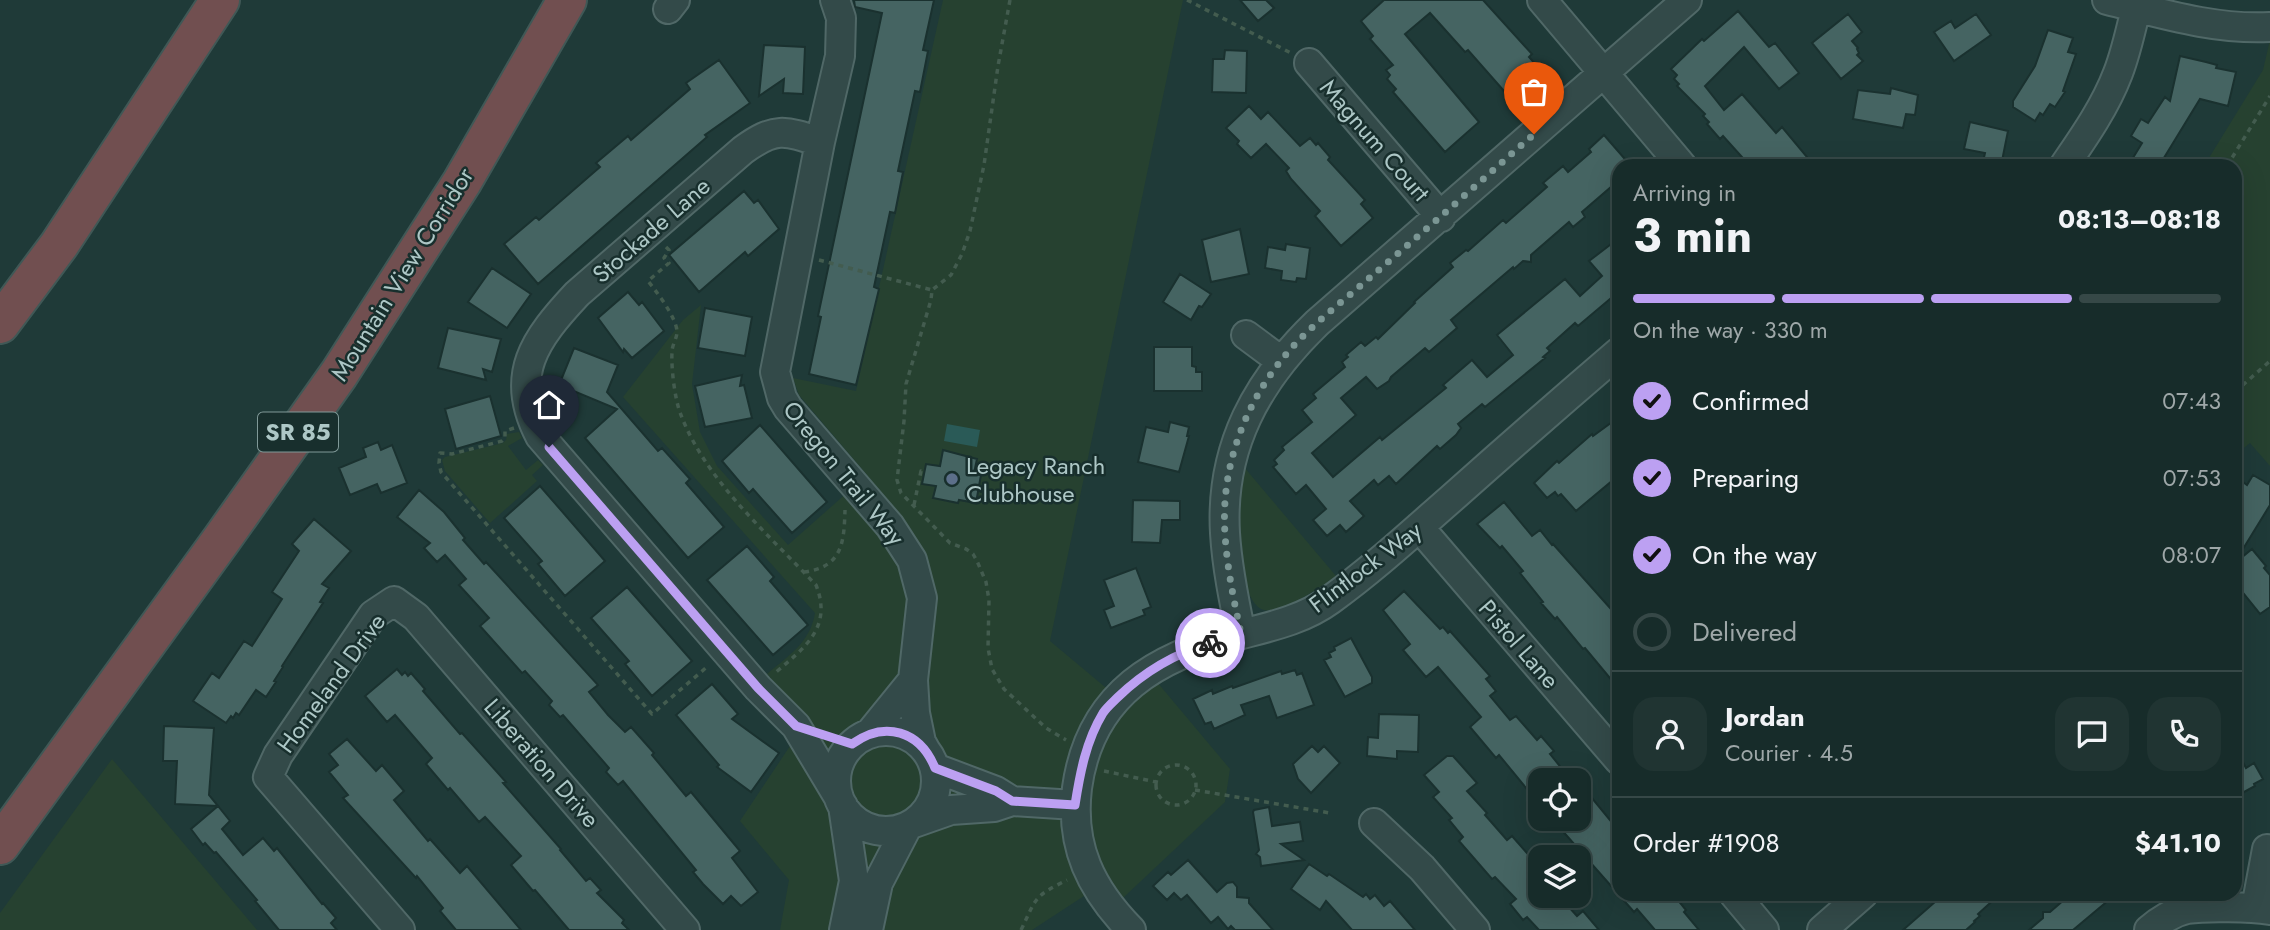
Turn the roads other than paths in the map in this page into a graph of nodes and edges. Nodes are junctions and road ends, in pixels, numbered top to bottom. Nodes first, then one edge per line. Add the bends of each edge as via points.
1 (220, 0) edge
2 (567, 0) edge
3 (835, 0) edge
4 (1542, 0) edge
5 (1687, 0) edge
6 (2106, 0) edge
7 (2137, 4) edge
8 (2270, 27) edge
9 (1309, 64) road end
10 (1604, 72) junction
11 (820, 142) junction
12 (1676, 159) edge
13 (2069, 159) edge
14 (1441, 217) junction
15 (0, 324) edge
16 (1246, 335) dead end
17 (1612, 358) edge
18 (1281, 361) junction
19 (1419, 527) junction
20 (394, 601) joint
21 (1241, 634) junction
22 (913, 680) junction
23 (796, 726) junction
24 (861, 738) junction
25 (1612, 753) edge
26 (930, 759) junction
27 (840, 801) junction
28 (1012, 801) junction
29 (1075, 805) junction
30 (1374, 823) dead end
31 (911, 825) junction
32 (0, 845) edge
33 (2267, 849) dead end
34 (1740, 901) edge
35 (1855, 901) edge
36 (2263, 909) edge
37 (400, 930) edge
38 (685, 930) edge
39 (844, 930) edge
40 (869, 930) edge
41 (1131, 930) edge
42 (1475, 930) edge
43 (1764, 930) edge
44 (1822, 930) edge
45 (2149, 930) edge

1 - 15 highway via 59,245
2 - 32 highway, Mountain View Corridor / SR 85 via 462,182 339,374
3 - 11 street, Oregon Trail Way via 841,18 840,56
4 - 10 street
5 - 10 street
6 - 7 street
7 - 8 street via 2204,24
7 - 13 street via 2110,92
9 - 14 street, Magnum Court
10 - 12 street
10 - 14 street
11 - 22 street, Oregon Trail Way via 776,359 777,385 788,408 890,526 912,560 922,598
11 - 23 street, Stockade Lane via 775,132 743,150 577,294 534,350 524,385 528,410 540,436
14 - 18 street via 1317,323
16 - 18 street
17 - 19 street, Flintlock Way
18 - 21 street via 1249,411 1228,478 1225,533
19 - 21 street, Flintlock Way via 1328,602 1284,624
19 - 25 street, Pistol Lane
20 - 37 street, Homeland Drive via 373,615 268,776
20 - 38 street, Liberation Drive via 416,617
21 - 29 street, Flintlock Way via 1186,650 1159,664 1104,711 1086,750
22 - 24 street
22 - 26 street, Oregon Trail Way via 921,742
23 - 24 street
23 - 27 street
24 - 26 street via 885,731 901,733 915,740
24 - 27 street via 843,755 838,768
26 - 28 street
26 - 31 street via 936,784 933,799 926,813
27 - 31 street via 852,818 871,829 893,831
27 - 39 street via 854,881
28 - 29 street
28 - 31 street via 951,810
29 - 41 street, Flintlock Way via 1083,857 1095,886
30 - 42 street via 1422,868
31 - 40 street via 878,883
33 - 36 street
34 - 43 street
35 - 44 street
36 - 45 street via 2186,909

